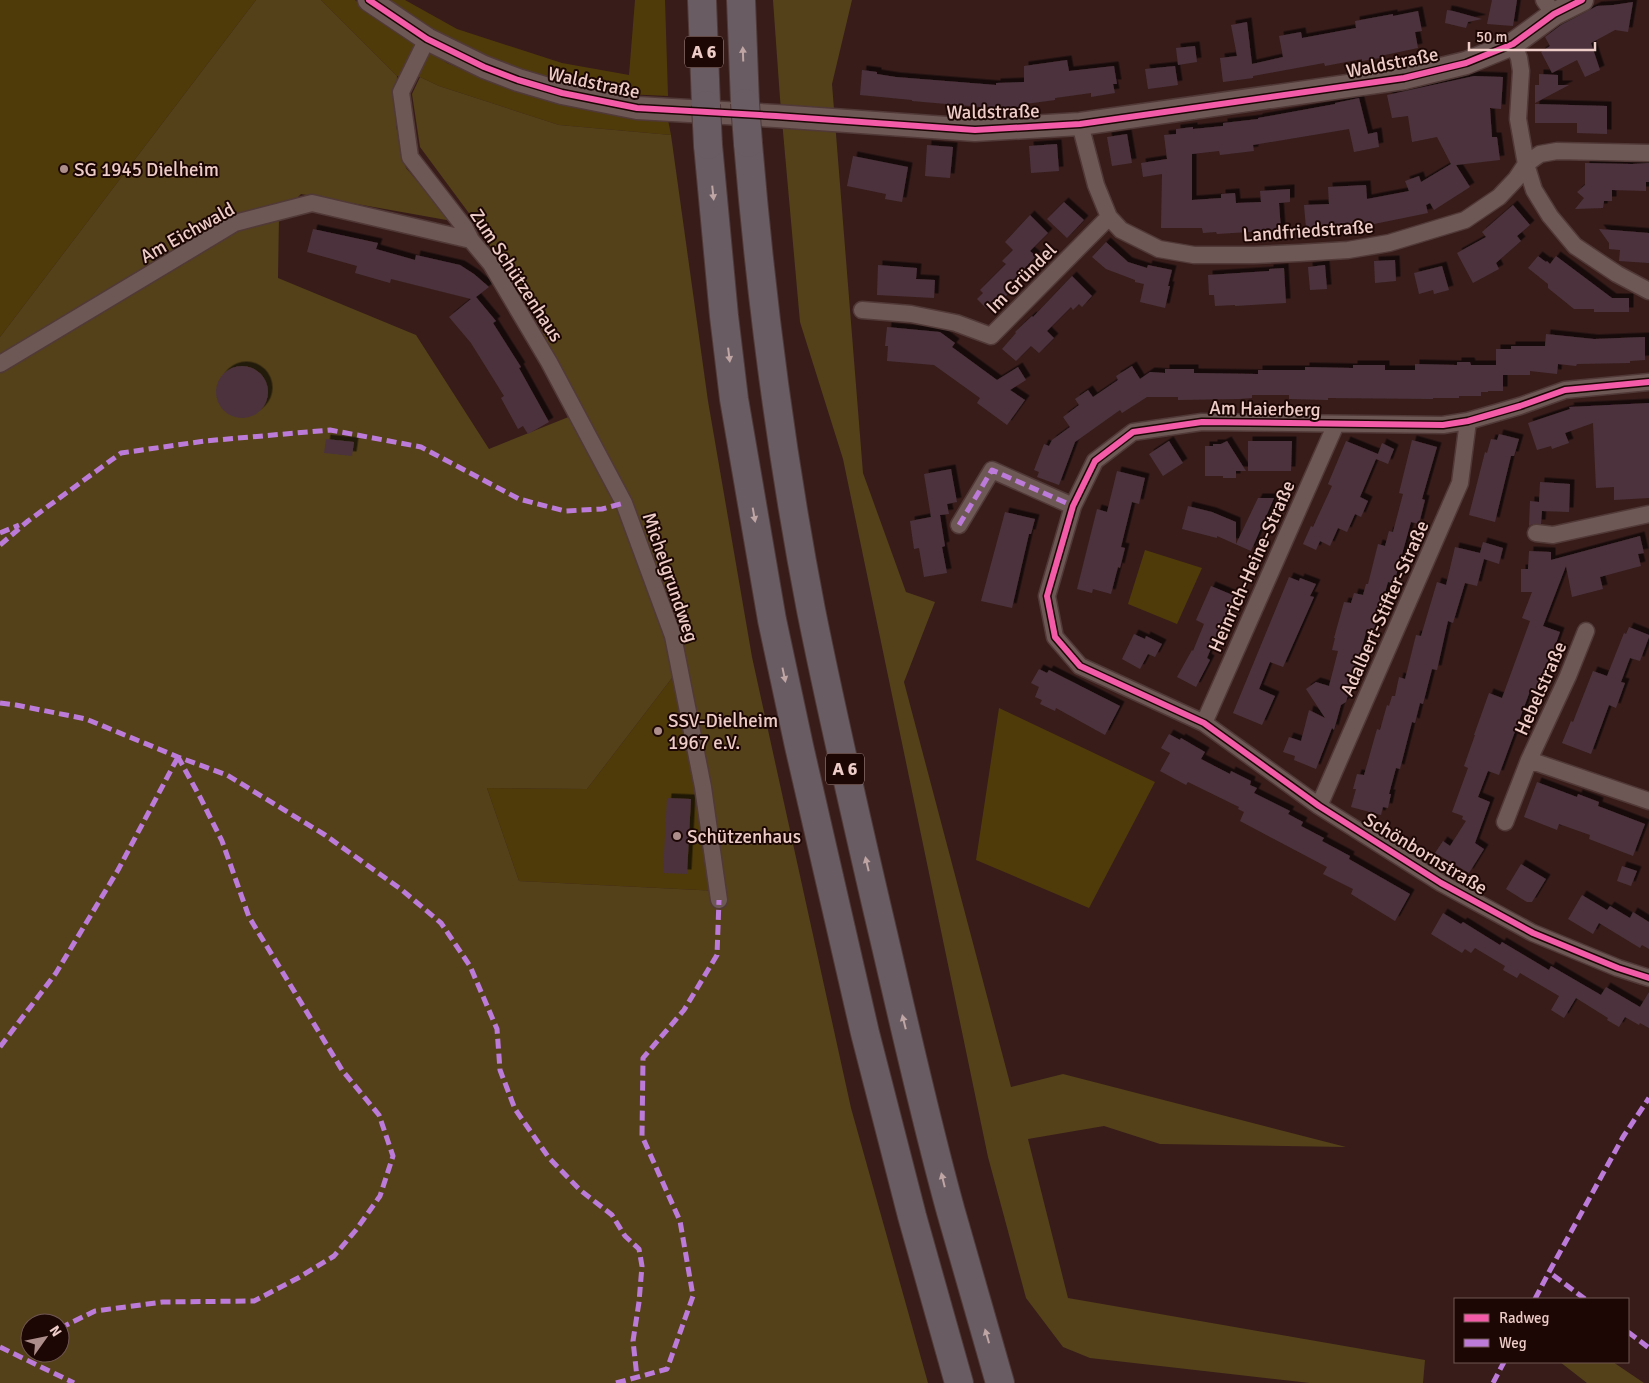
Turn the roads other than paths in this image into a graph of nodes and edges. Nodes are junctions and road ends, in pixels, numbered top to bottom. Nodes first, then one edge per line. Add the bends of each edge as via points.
1 (369, 0) edge
2 (702, 0) edge
3 (741, 0) edge
4 (1582, 0) edge
5 (1549, 7) edge
6 (427, 39) junction
7 (1513, 44) junction
8 (1080, 124) junction
9 (1649, 153) edge
10 (1526, 164) junction
11 (1109, 217) junction
12 (471, 240) junction
13 (1649, 291) edge
14 (862, 310) dead end
15 (0, 364) edge
16 (1649, 382) edge
17 (1468, 421) junction
18 (1336, 424) junction
19 (624, 503) joint
20 (1073, 506) junction
21 (1649, 514) edge
22 (959, 525) dead end
23 (1536, 533) dead end
24 (1586, 631) dead end
25 (1204, 724) junction
26 (1529, 760) junction
27 (1649, 801) edge
28 (1319, 806) junction
29 (1505, 822) dead end
30 (719, 900) dead end
31 (1649, 978) edge
32 (959, 1383) edge
33 (1000, 1383) edge

1 - 6 street, Waldstraße
2 -> 32 highway, A 6, bridge via 708,145 724,316 734,399 772,620 865,1033
33 -> 3 highway, A 6, bridge via 950,1209 906,1030 811,608 793,507 758,258 745,103
4 - 5 street, Waldstraße
5 - 7 street, Waldstraße
6 - 8 street, Waldstraße via 518,80 562,93 637,108 975,130
6 - 12 street, Zum Schützenhaus via 401,92 410,157
7 - 8 street, Waldstraße via 1466,63 1404,78
7 - 10 street via 1521,71 1518,119
8 - 11 street, Landfriedstraße via 1096,185
9 - 10 street, Landfriedstraße via 1557,151 1540,154
10 - 11 street, Landfriedstraße via 1499,196 1465,220 1389,243 1348,250 1194,255 1159,248 1121,230
10 - 13 street via 1534,190 1575,246
11 - 14 street, Im Gründel via 991,336 956,323 911,314
12 - 15 street, Am Eichwald via 312,203 302,205 235,223
12 - 19 street, Zum Schützenhaus via 491,264 549,362
16 - 17 street, Am Haierberg via 1565,390
17 - 18 street, Am Haierberg
17 - 28 street, Adalbert-Stifter-Straße via 1460,483
18 - 20 street, Am Haierberg via 1202,422 1133,432 1095,462
18 - 25 street, Heinrich-Heine-Straße
19 - 30 street, Michelgrundweg via 673,636 703,786
20 - 22 street via 992,470
20 - 25 street, Am Haierberg via 1047,596 1055,636 1080,666
21 - 23 street via 1553,535
24 - 26 street, Hebelstraße
25 - 28 street, Schönbornstraße
26 - 27 street, Hebelstraße
26 - 29 street, Hebelstraße
28 - 31 street, Schönbornstraße via 1441,883 1533,933

